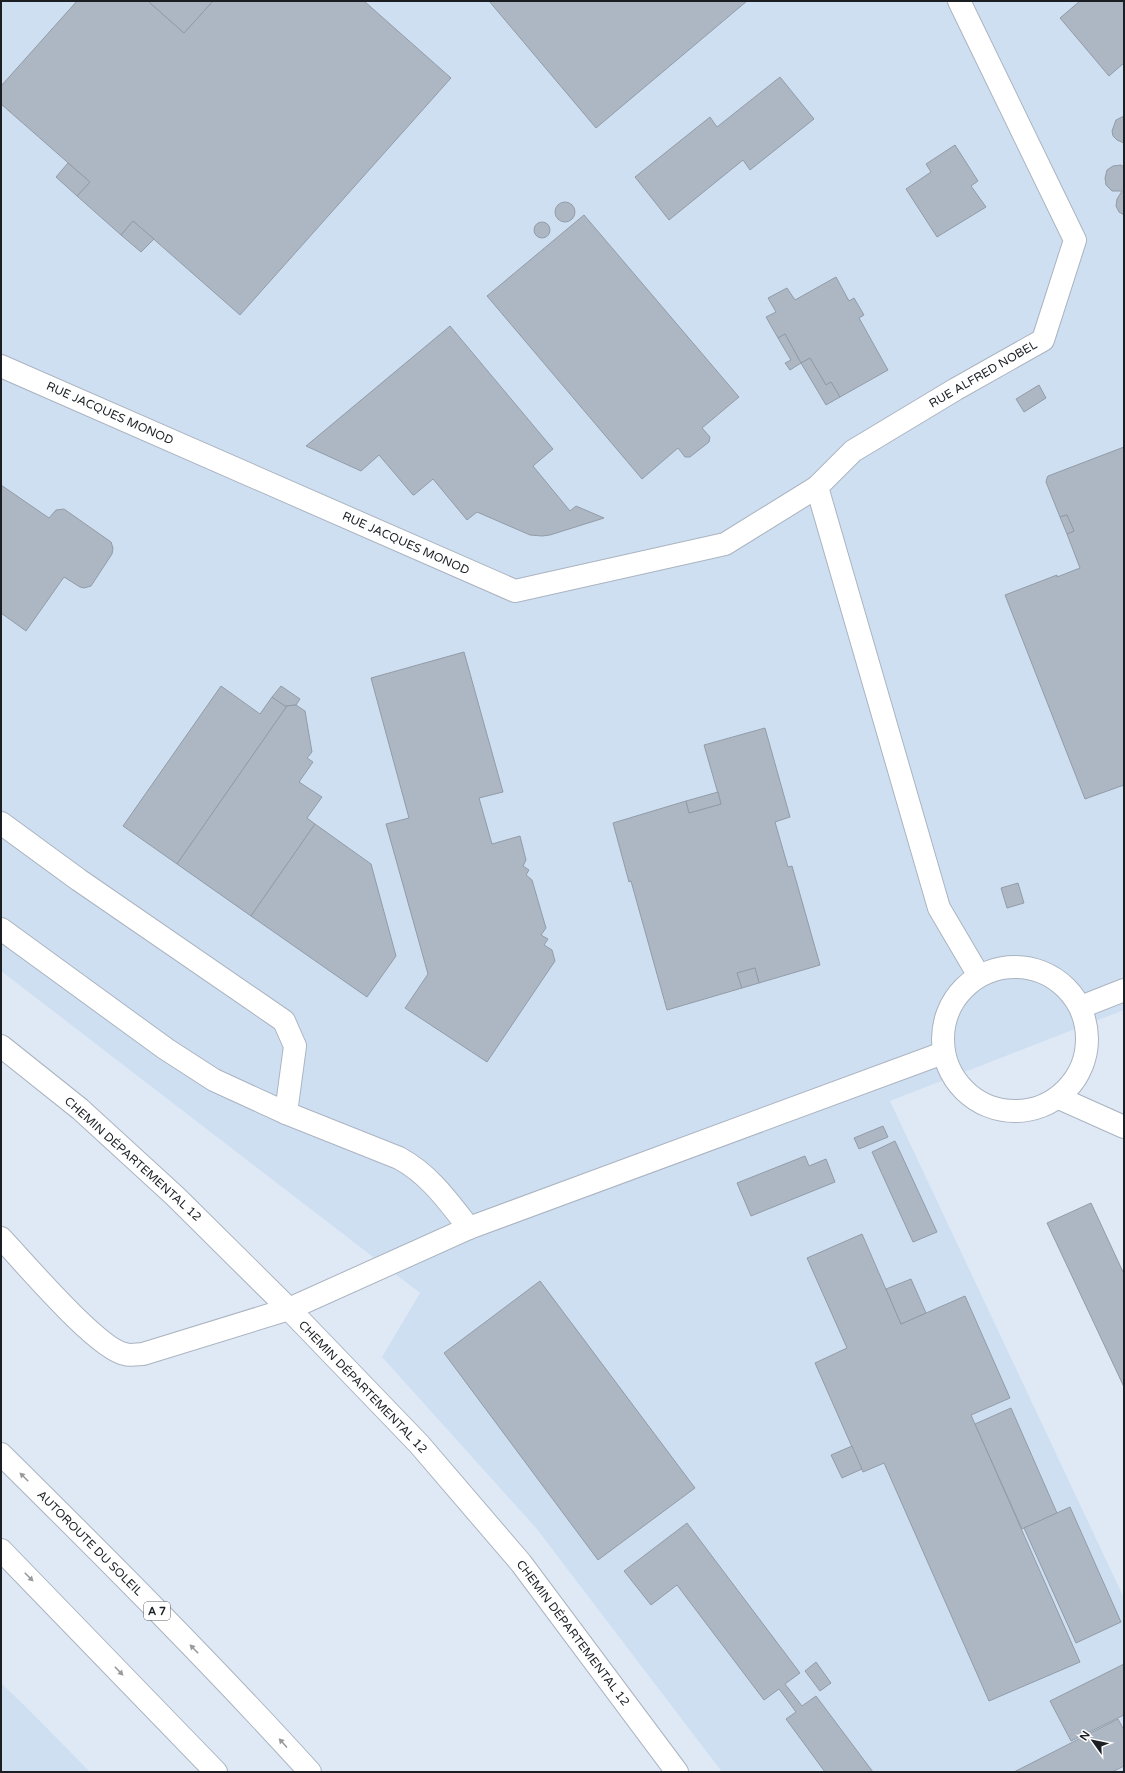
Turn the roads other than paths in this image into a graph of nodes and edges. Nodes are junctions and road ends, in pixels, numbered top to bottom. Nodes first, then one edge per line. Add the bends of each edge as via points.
1 (959, 1) edge
2 (1, 366) edge
3 (818, 487) junction
4 (1, 823) edge
5 (1, 929) edge
6 (979, 976) junction
7 (1124, 990) edge
8 (1081, 1007) junction
9 (1, 1046) edge
10 (943, 1053) junction
11 (1058, 1098) junction
12 (286, 1113) junction
13 (1124, 1127) edge
14 (469, 1228) junction
15 (1, 1238) edge
16 (289, 1309) junction
17 (1, 1454) edge
18 (1, 1550) edge
19 (216, 1772) edge
20 (310, 1772) edge
21 (677, 1772) edge

1 - 3 main road, RUE ALFRED NOBEL via 1075,240 1043,340 852,451
2 - 3 main road, RUE JACQUES MONOD via 514,591 725,544
3 - 6 main road via 939,908
4 - 12 main road via 284,1021 295,1046
5 - 12 main road via 214,1080
6 - 8 main road via 1007,967 1036,970 1063,984
6 - 10 main road via 961,990 949,1009 943,1030
7 - 8 main road
8 - 11 main road via 1087,1031 1086,1056 1076,1079
9 - 16 main road, CHEMIN DÉPARTEMENTAL 12 via 80,1109 176,1196
10 - 11 main road via 952,1076 967,1094 988,1107 1012,1112 1036,1109
10 - 14 main road
11 - 13 main road
12 - 14 main road via 413,1165 426,1176
14 - 16 main road
15 - 16 main road via 94,1335 106,1345 125,1354 143,1354
16 - 21 main road, CHEMIN DÉPARTEMENTAL 12 via 419,1444 521,1563
20 -> 17 main road, AUTOROUTE DU SOLEIL / A 7
18 -> 19 main road

